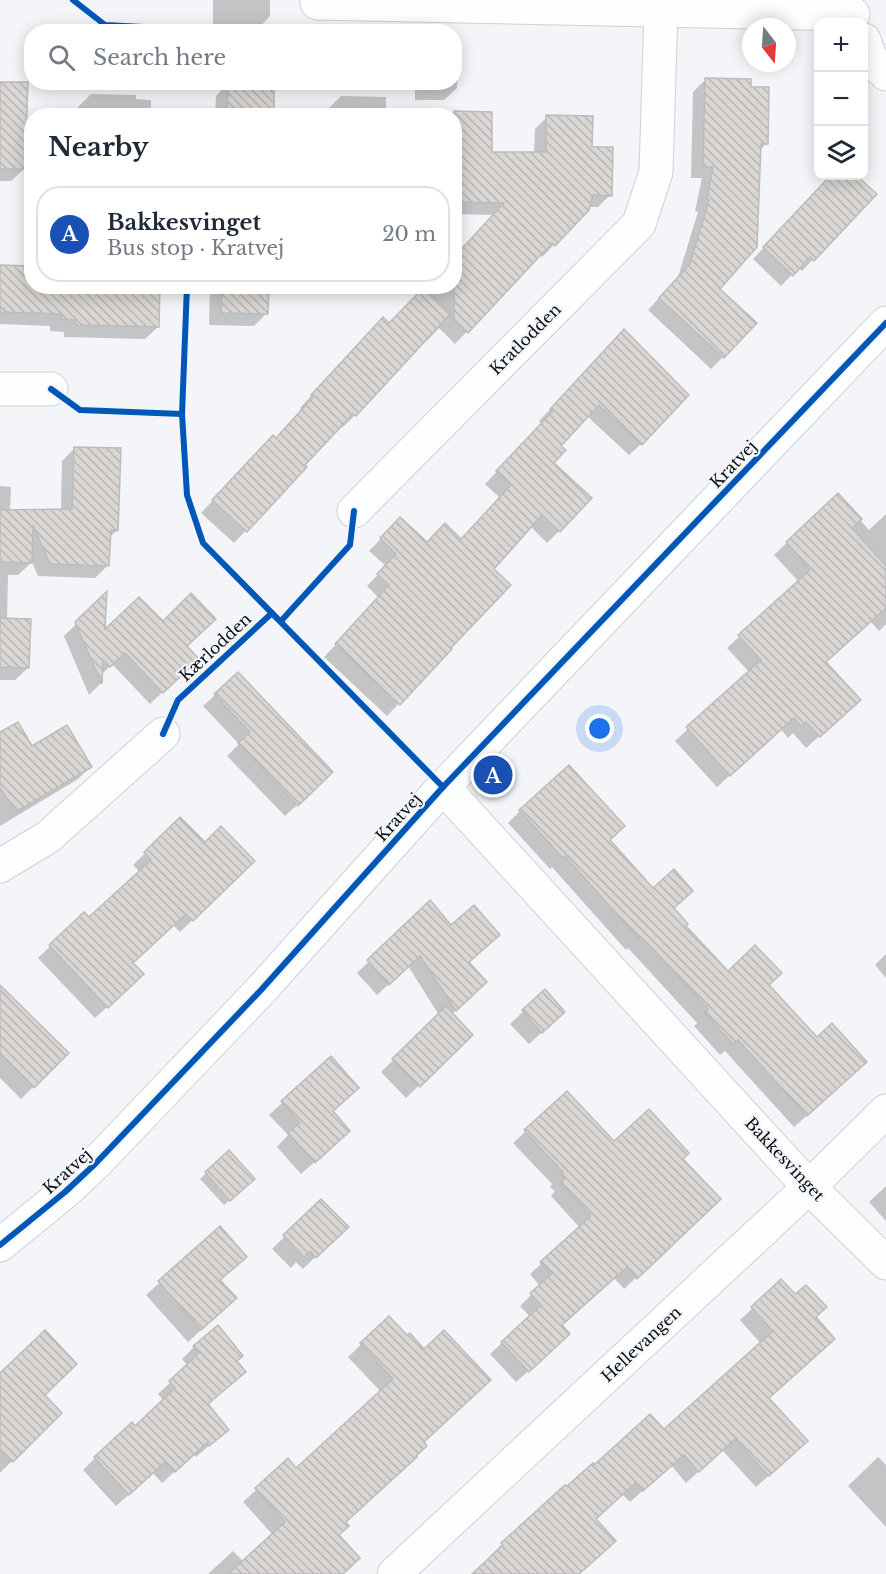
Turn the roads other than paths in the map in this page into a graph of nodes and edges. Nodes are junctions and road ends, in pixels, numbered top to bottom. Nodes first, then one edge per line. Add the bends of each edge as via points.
1 (317, 3) dead end
2 (661, 9) junction
3 (837, 18) edge
4 (868, 50) edge
5 (886, 74) edge
6 (886, 323) edge
7 (0, 389) edge
8 (51, 389) dead end
9 (354, 511) dead end
10 (163, 734) dead end
11 (443, 787) junction
12 (0, 866) edge
13 (886, 1111) edge
14 (809, 1187) junction
15 (0, 1245) edge
16 (886, 1263) edge
17 (394, 1574) edge

1 - 2 street
2 - 3 street
2 - 9 street, Kratlodden via 656,172 639,224
4 - 5 street
6 - 11 street, Kratvej
7 - 8 street
10 - 12 street via 48,837
11 - 14 street, Bakkesvinget
11 - 15 street, Kratvej via 261,990 95,1164
13 - 14 street, Hellevangen
14 - 16 street, Bakkesvinget
14 - 17 street, Hellevangen

